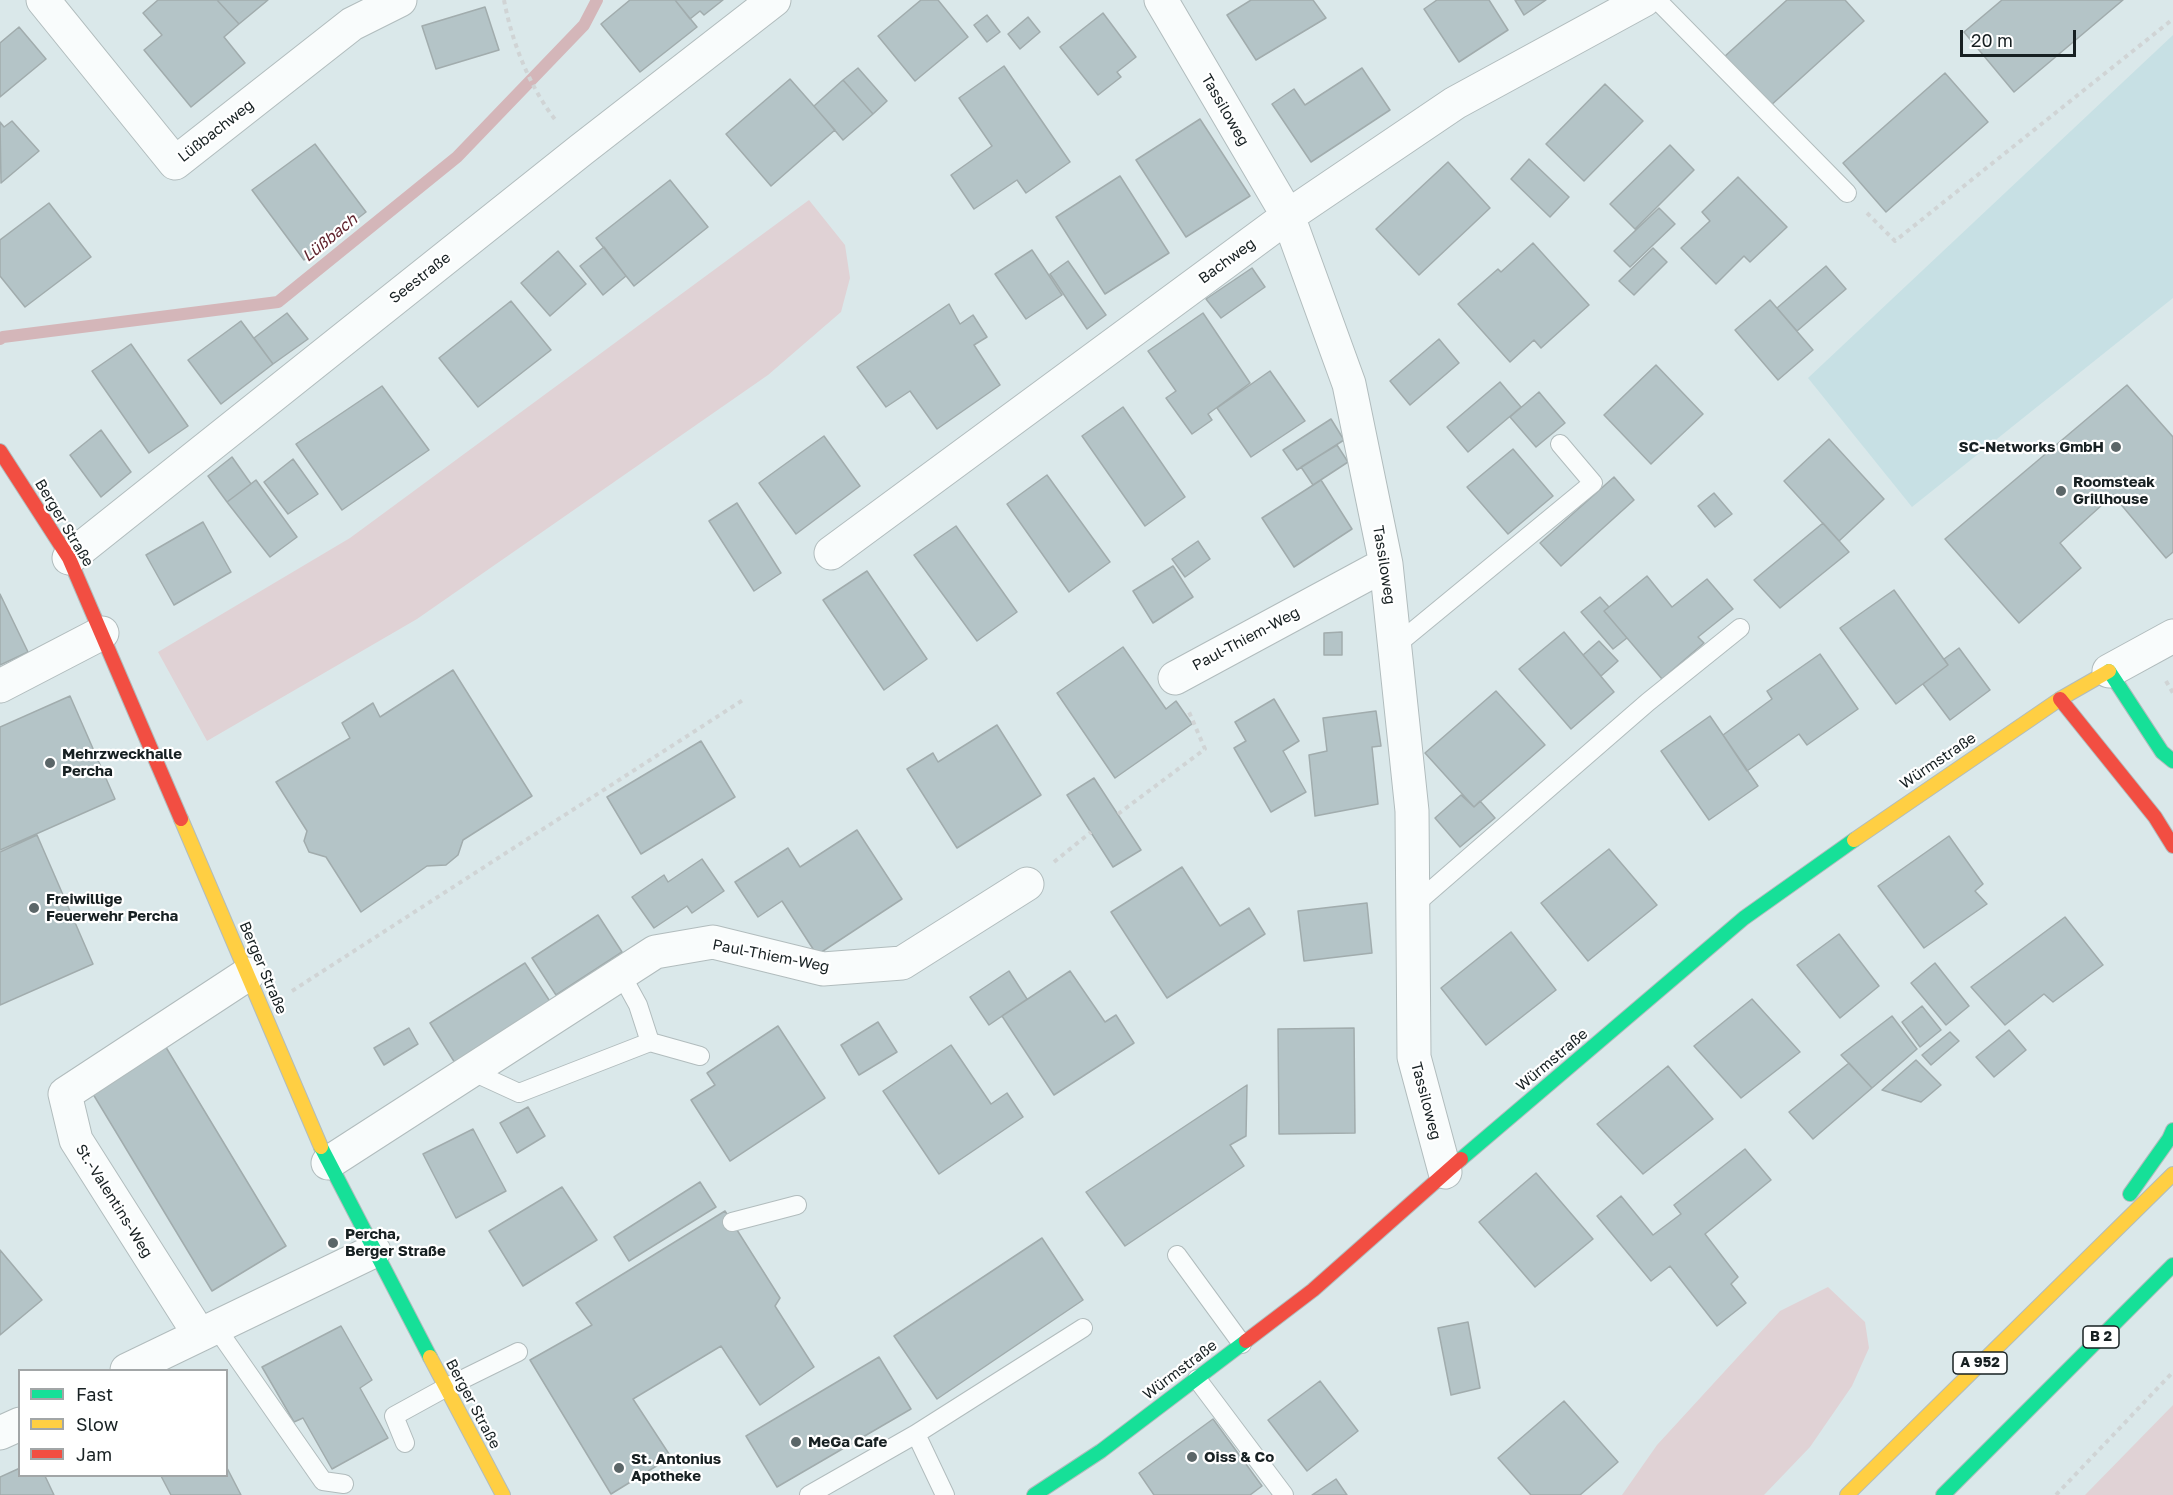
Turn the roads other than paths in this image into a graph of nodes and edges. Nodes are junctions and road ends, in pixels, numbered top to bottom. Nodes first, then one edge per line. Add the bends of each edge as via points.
1 (43, 0) edge
2 (400, 0) edge
3 (774, 0) edge
4 (1161, 0) edge
5 (1644, 0) edge
6 (1657, 0) edge
7 (1847, 194) road end
8 (1288, 216) junction
9 (1560, 444) dead end
10 (0, 451) edge
11 (831, 553) dead end
12 (69, 558) junction
13 (1386, 564) junction
14 (1740, 628) dead end
15 (102, 633) junction
16 (2173, 636) edge
17 (1395, 646) junction
18 (2109, 671) junction
19 (1174, 678) road end
20 (0, 686) edge
21 (2060, 699) junction
22 (2173, 761) edge
23 (2173, 846) edge
24 (1027, 884) road end
25 (1413, 906) junction
26 (248, 974) junction
27 (621, 974) junction
28 (650, 1042) junction
29 (700, 1056) dead end
30 (471, 1071) junction
31 (2173, 1130) edge
32 (328, 1163) junction
33 (1446, 1172) junction
34 (2173, 1174) edge
35 (797, 1205) dead end
36 (732, 1222) dead end
37 (374, 1251) junction
38 (1178, 1255) dead end
39 (2173, 1265) edge
40 (2072, 1272) junction
41 (1083, 1328) dead end
42 (207, 1330) junction
43 (1242, 1344) junction
44 (518, 1352) dead end
45 (131, 1369) edge
46 (1197, 1378) junction
47 (445, 1388) junction
48 (18, 1425) edge
49 (0, 1434) edge
50 (916, 1434) junction
51 (405, 1443) dead end
52 (344, 1484) dead end
53 (503, 1495) edge
54 (809, 1495) edge
55 (945, 1495) edge
56 (1034, 1495) edge
57 (1284, 1495) edge
58 (1847, 1495) edge
59 (1943, 1495) edge

1 - 2 street, Lüßbachweg via 175,164 352,24
3 - 12 street, Seestraße
4 - 8 street, Tassiloweg
5 - 8 street, Bachweg via 1455,103
6 - 7 lane
8 - 11 street, Bachweg
8 - 13 street, Tassiloweg via 1349,384
9 - 17 lane via 1593,483
10 - 12 main road, Berger Straße
12 - 15 main road, Berger Straße
13 - 17 street, Tassiloweg
13 - 19 street, Paul-Thiem-Weg
14 - 25 lane via 1648,702
15 - 20 street
15 - 26 main road, Berger Straße
16 - 18 street
17 - 25 street, Tassiloweg via 1412,811
18 - 21 main road, Würmstraße
18 - 22 main road via 2162,752
21 - 23 main road via 2155,817
21 - 33 main road, Würmstraße via 1744,918
24 - 27 street, Paul-Thiem-Weg via 902,963 824,969 714,942 655,952
25 - 33 street, Tassiloweg via 1414,1057
26 - 32 main road, Berger Straße
26 - 42 street, St.-Valentins-Weg via 65,1094 76,1140
27 - 28 lane via 638,1005
27 - 30 street, Paul-Thiem-Weg
28 - 29 lane
28 - 30 lane via 519,1093
30 - 32 street, Paul-Thiem-Weg
31 - 40 main road
32 - 37 main road, Berger Straße
33 - 43 main road, Würmstraße via 1313,1290
34 - 40 main road, A 952
35 - 36 lane
37 - 42 street
37 - 47 main road, Berger Straße
38 - 43 lane
39 - 59 main road, B 2
40 - 58 main road, A 952
41 - 50 lane
42 - 45 street
42 - 52 lane via 322,1481
43 - 46 main road, Würmstraße
44 - 47 lane
46 - 56 main road, Würmstraße via 1101,1451
46 - 57 lane
47 - 51 lane via 394,1416
47 - 53 main road, Berger Straße
48 - 49 street
50 - 54 lane
50 - 55 lane

